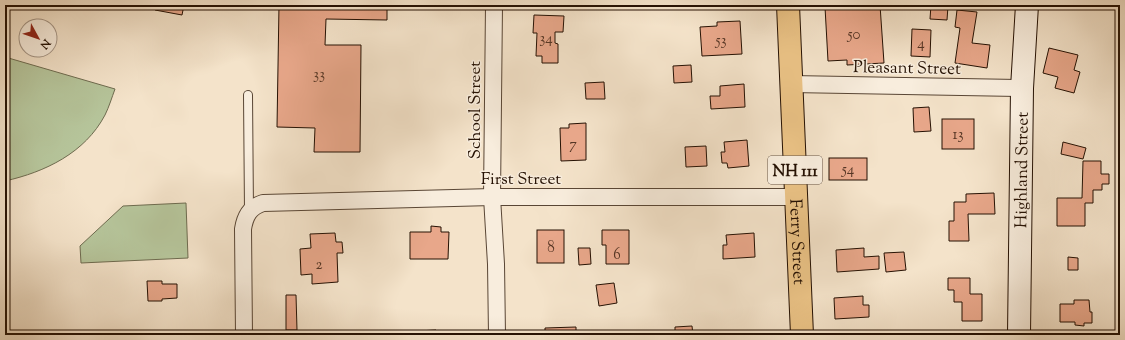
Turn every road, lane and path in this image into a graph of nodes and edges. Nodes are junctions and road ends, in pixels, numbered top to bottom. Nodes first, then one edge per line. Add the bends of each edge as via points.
1 (494, 5) edge
2 (788, 5) edge
3 (1027, 5) edge
4 (791, 84) junction
5 (1022, 88) junction
6 (248, 94) dead end
7 (796, 196) junction
8 (492, 197) junction
9 (249, 211) junction
10 (244, 335) edge
11 (497, 335) edge
12 (802, 335) edge
13 (1019, 335) edge

1 - 8 street, School Street
2 - 4 main road, Ferry Street / NH 111
3 - 5 street, Highland Street
4 - 5 street, Pleasant Street
4 - 7 main road, Ferry Street / NH 111
5 - 13 street, Highland Street
6 - 9 lane
7 - 8 street, First Street
7 - 12 main road, Ferry Street / NH 111
8 - 9 street, First Street via 263,203
8 - 11 street, School Street
9 - 10 street via 243,229

